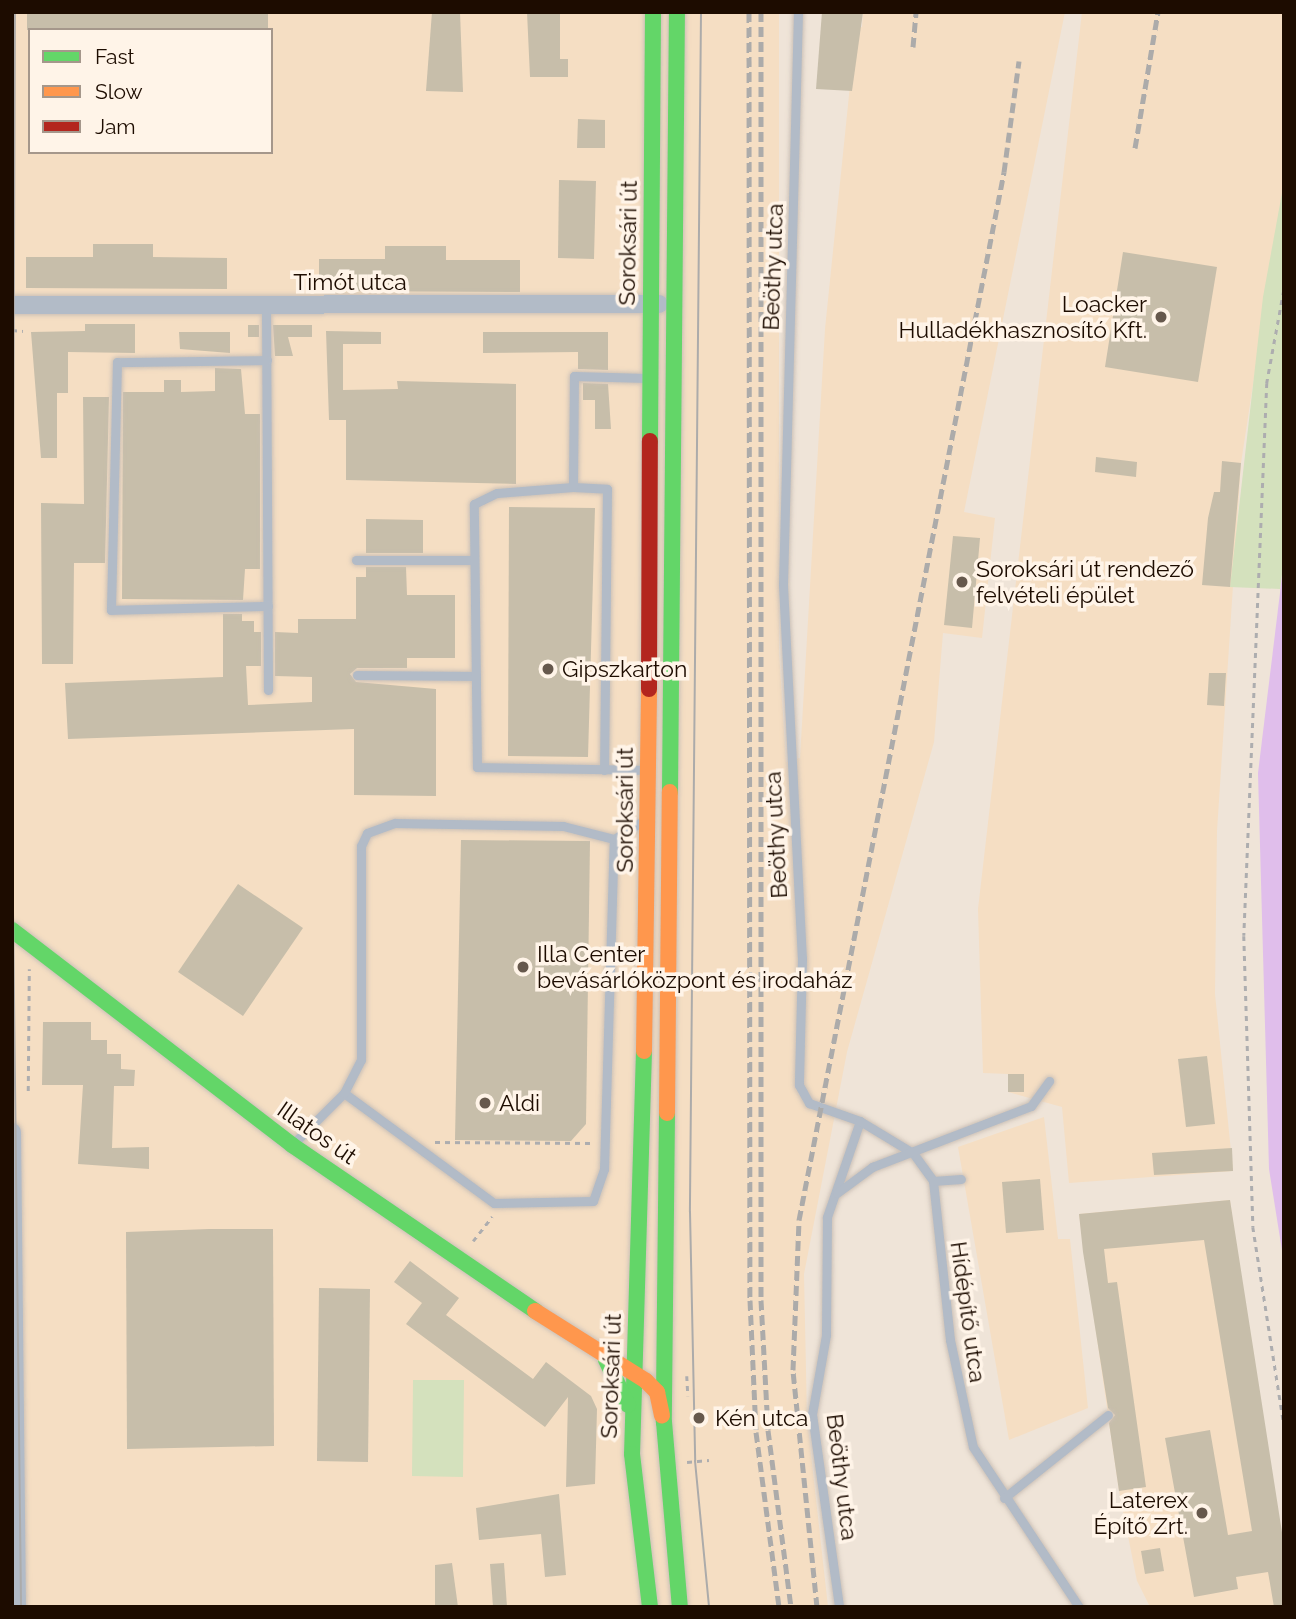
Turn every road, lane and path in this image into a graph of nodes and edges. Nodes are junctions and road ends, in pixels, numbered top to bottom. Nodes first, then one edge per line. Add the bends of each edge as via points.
1 (653, 12) edge
2 (677, 12) edge
3 (798, 12) edge
4 (677, 285) junction
5 (1284, 290) edge
6 (12, 305) edge
7 (266, 306) junction
8 (650, 308) junction
9 (12, 330) edge
10 (23, 331) dead end
11 (267, 360) junction
12 (650, 378) junction
13 (573, 487) junction
14 (356, 560) dead end
15 (474, 560) junction
16 (268, 606) junction
17 (356, 676) dead end
18 (476, 676) junction
19 (268, 690) dead end
20 (604, 770) junction
21 (648, 770) junction
22 (648, 814) junction
23 (614, 839) junction
24 (12, 930) edge
25 (31, 945) junction
26 (1049, 1082) dead end
27 (28, 1091) dead end
28 (344, 1093) junction
29 (860, 1121) junction
30 (12, 1132) edge
31 (435, 1142) dead end
32 (604, 1143) junction
33 (292, 1145) junction
34 (913, 1153) junction
35 (961, 1179) dead end
36 (933, 1181) junction
37 (832, 1200) junction
38 (502, 1203) junction
39 (473, 1241) dead end
40 (665, 1340) junction
41 (606, 1360) junction
42 (633, 1364) junction
43 (1108, 1415) dead end
44 (632, 1417) junction
45 (664, 1422) junction
46 (1284, 1424) edge
47 (709, 1460) dead end
48 (688, 1462) dead end
49 (1004, 1498) junction
50 (17, 1607) edge
51 (650, 1607) edge
52 (680, 1607) edge
53 (839, 1607) edge
54 (1080, 1607) edge

1 - 8 main road, Soroksári út
2 - 4 main road, Soroksári út
3 - 29 lane, Beöthy utca via 783,585 802,958 799,1085 809,1103
4 - 8 street via 666,301
4 - 40 main road, Soroksári út
5 - 46 path via 1267,383 1244,936 1253,1227
6 - 7 street, Timót utca
7 - 8 street, Timót utca
7 - 11 lane
8 - 12 main road, Soroksári út
9 - 10 path
11 - 16 lane
11 - 16 lane via 117,362 111,610
12 - 13 lane via 573,376
12 - 21 main road, Soroksári út
13 - 15 lane via 497,493 474,504
13 - 20 lane via 607,489
14 - 15 lane
15 - 18 lane
16 - 19 lane
17 - 18 lane
18 - 20 lane via 477,767
20 - 21 lane
21 - 22 main road, Soroksári út
22 - 23 lane via 632,832
22 - 42 main road, Soroksári út
23 - 28 lane via 563,826 394,823 367,834 360,846 361,1060
23 - 32 lane
24 - 25 main road, Illatos út
25 - 27 path
25 - 33 main road, Illatos út
26 - 34 lane via 1031,1106
28 - 33 lane
28 - 38 lane
29 - 34 lane
29 - 37 lane, Beöthy utca
30 - 50 street
31 - 32 path
32 - 38 lane via 593,1201
33 - 41 main road, Illatos út
34 - 36 lane, Hídépítő utca
34 - 37 lane via 872,1167
35 - 36 lane
36 - 49 lane, Hídépítő utca via 965,1420 973,1447
37 - 53 lane, Beöthy utca via 826,1335 812,1414
38 - 39 path
40 - 42 main road
40 - 45 main road, Soroksári út
41 - 42 main road, Illatos út
41 - 44 main road
42 - 44 main road, Soroksári út
42 - 45 main road, Illatos út via 657,1392
43 - 49 lane
44 - 51 main road, Soroksári út
45 - 52 main road, Soroksári út
47 - 48 path
49 - 54 lane, Hídépítő utca

